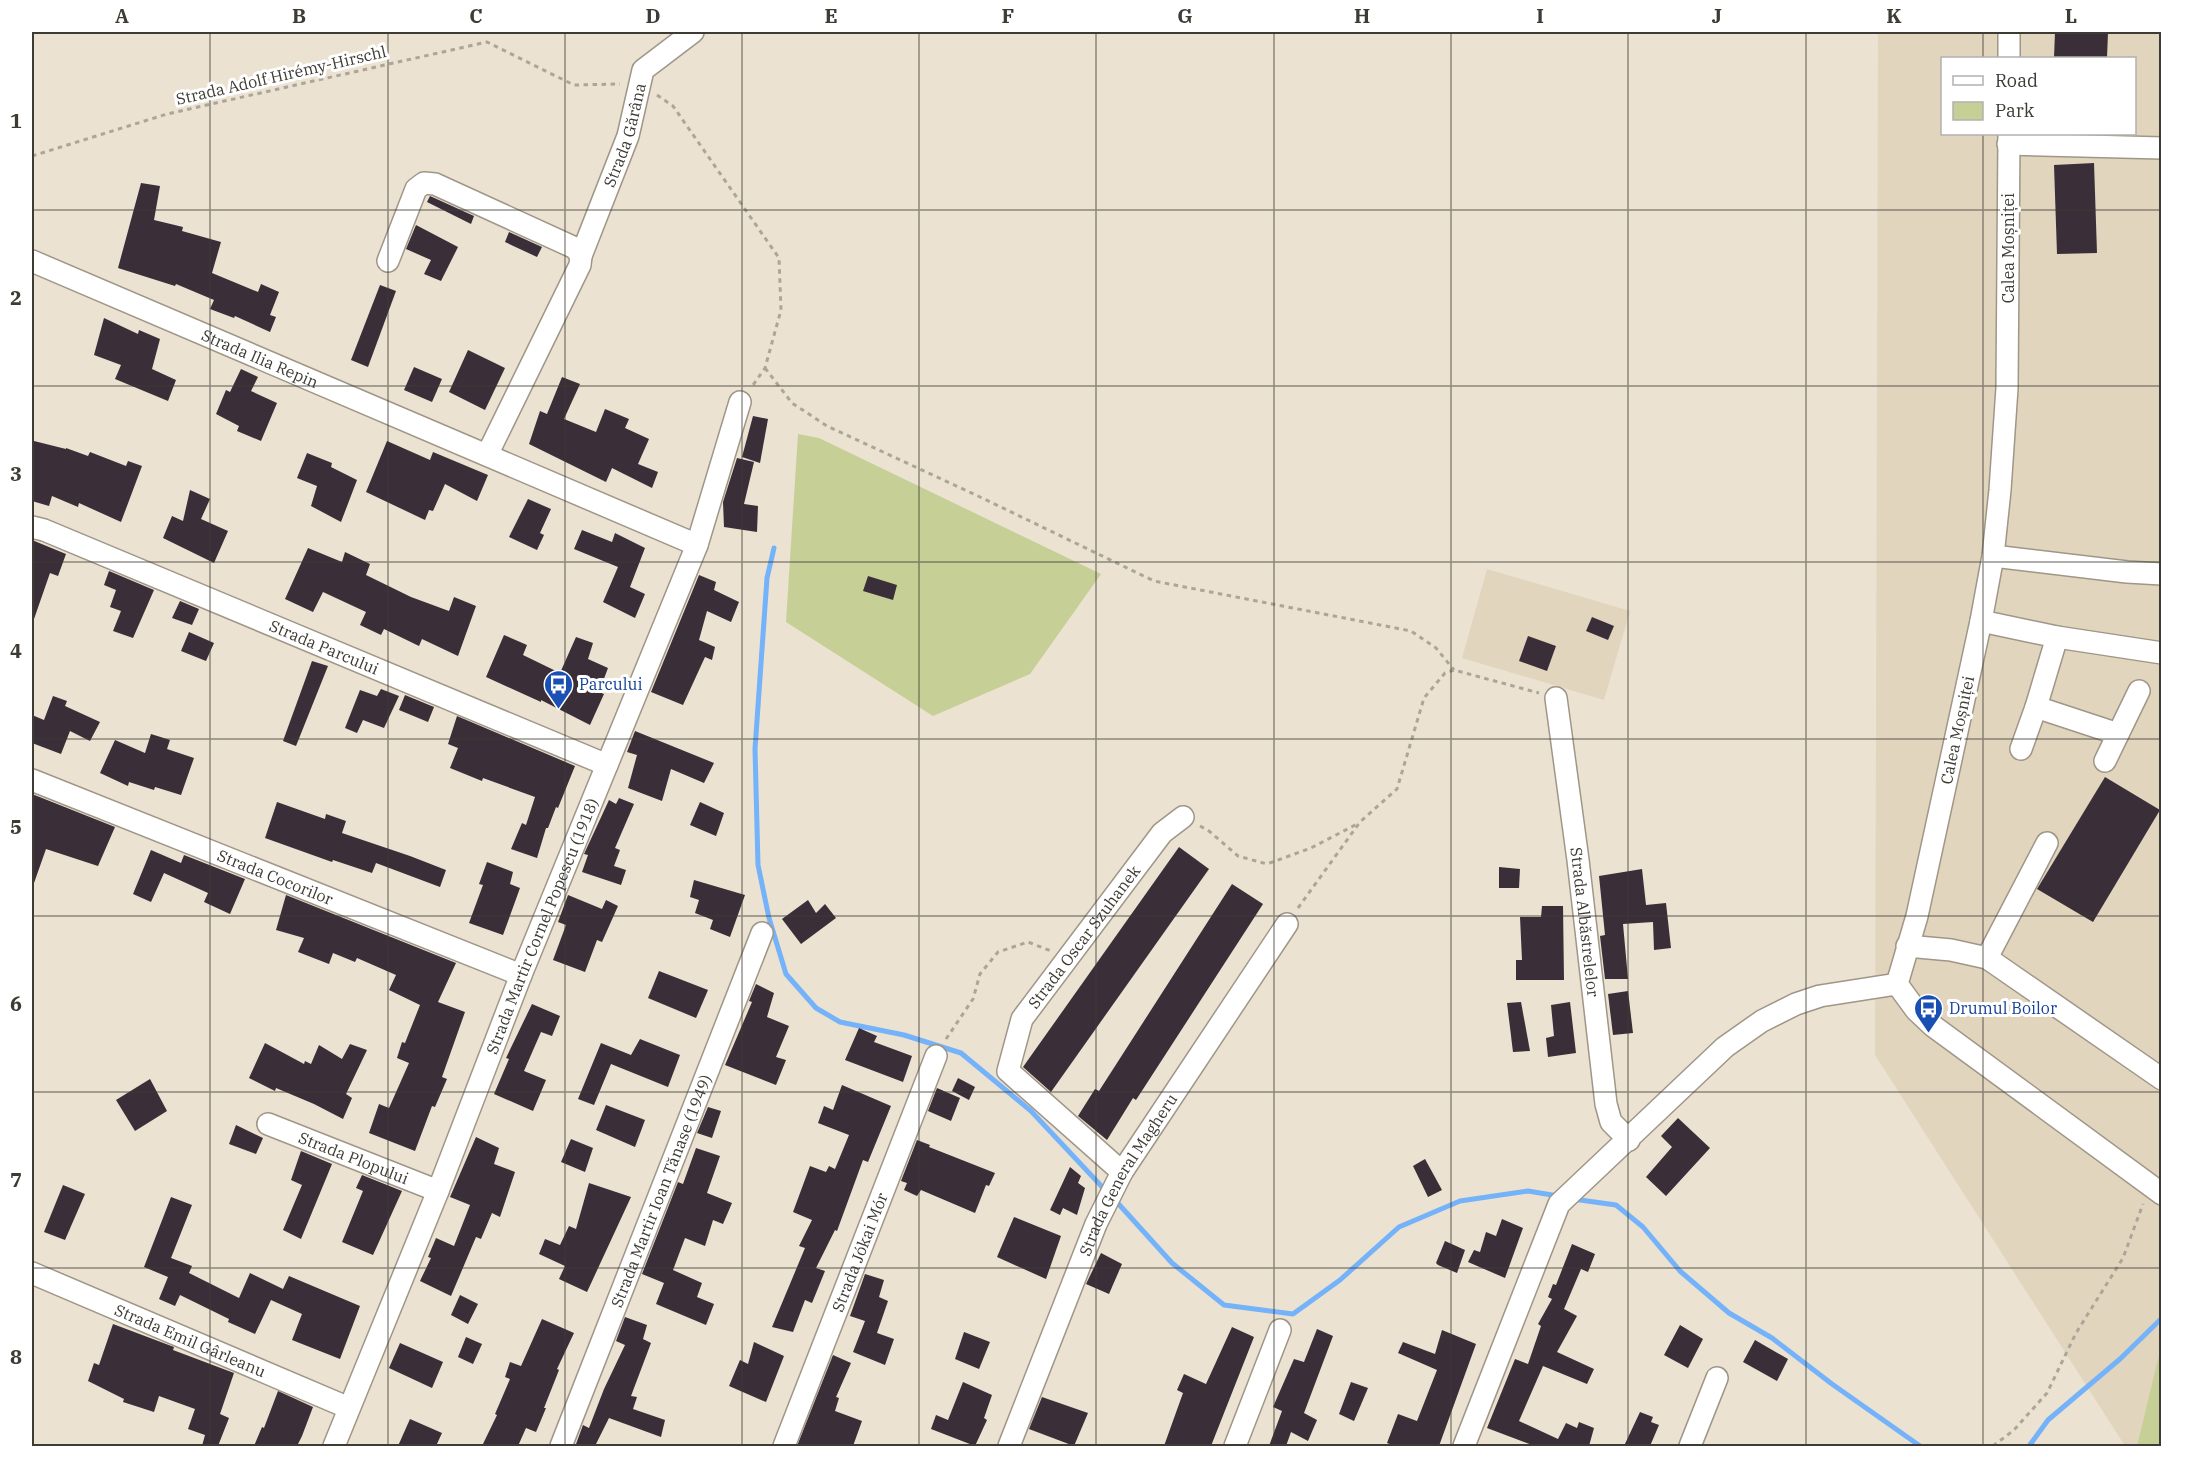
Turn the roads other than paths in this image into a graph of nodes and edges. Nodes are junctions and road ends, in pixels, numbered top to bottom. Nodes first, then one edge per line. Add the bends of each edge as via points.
1 (693, 32) edge
2 (2009, 32) edge
3 (2009, 57) edge
4 (2008, 139) edge
5 (2162, 148) edge
6 (581, 256) junction
7 (32, 261) edge
8 (388, 261) dead end
9 (740, 402) road end
10 (487, 455) junction
11 (38, 528) edge
12 (697, 544) junction
13 (1993, 556) junction
14 (2162, 574) edge
15 (1981, 621) junction
16 (2057, 637) junction
17 (2162, 653) edge
18 (2139, 691) dead end
19 (1556, 698) road end
20 (2037, 707) junction
21 (2118, 734) junction
22 (2021, 749) dead end
23 (2105, 761) dead end
24 (607, 765) junction
25 (32, 780) edge
26 (1183, 817) road end
27 (2047, 843) dead end
28 (1287, 924) road end
29 (762, 933) dead end
30 (1907, 946) junction
31 (1987, 958) junction
32 (521, 975) junction
33 (1897, 984) junction
34 (936, 1056) road end
35 (2159, 1072) edge
36 (268, 1124) dead end
37 (1629, 1140) junction
38 (1122, 1172) junction
39 (2156, 1190) edge
40 (438, 1191) junction
41 (32, 1273) edge
42 (1280, 1330) dead end
43 (1717, 1378) dead end
44 (349, 1408) junction
45 (334, 1446) edge
46 (561, 1446) edge
47 (784, 1446) edge
48 (1009, 1446) edge
49 (1235, 1446) edge
50 (1464, 1446) edge
51 (1690, 1446) edge

1 - 6 street, Strada Gărâna via 643,70 628,136
2 - 3 street
4 - 5 street
4 - 13 street, Calea Moșniței via 2007,388
6 - 8 street via 575,248 435,184 424,183 416,189
6 - 10 street
7 - 10 street, Strada Ilia Repin
9 - 12 street, Strada Martir Cornel Popescu (1918)
10 - 12 street, Strada Ilia Repin
11 - 24 street, Strada Parcului
12 - 24 street, Strada Martir Cornel Popescu (1918)
13 - 14 street
13 - 15 street, Calea Moșniței
15 - 16 street
15 - 30 street, Calea Moșniței via 1917,916
16 - 17 street
16 - 20 street
18 - 21 street
19 - 37 street, Strada Albăstrelelor via 1606,1104 1611,1122
20 - 21 street
20 - 22 street
21 - 23 street
24 - 32 street, Strada Martir Cornel Popescu (1918)
25 - 32 street, Strada Cocorilor
26 - 38 street, Strada Oscar Szuhanek via 1162,833 1022,1019 1008,1071
27 - 31 street
28 - 38 street, Strada General Magheru
29 - 46 street, Strada Martir Ioan Tănase (1949)
30 - 31 street
30 - 33 street, Calea Moșniței
31 - 35 street
32 - 40 street, Strada Martir Cornel Popescu (1918)
33 - 37 street via 1820,996 1762,1021 1725,1047
33 - 39 street via 1933,1026
34 - 47 street, Strada Jókai Mór
36 - 40 street, Strada Plopului
37 - 50 street via 1559,1204
38 - 48 street, Strada General Magheru via 1096,1224
40 - 44 street, Strada Martir Cornel Popescu (1918)
41 - 44 street, Strada Emil Gârleanu
42 - 49 street
43 - 51 street
44 - 45 street, Strada Martir Cornel Popescu (1918)

